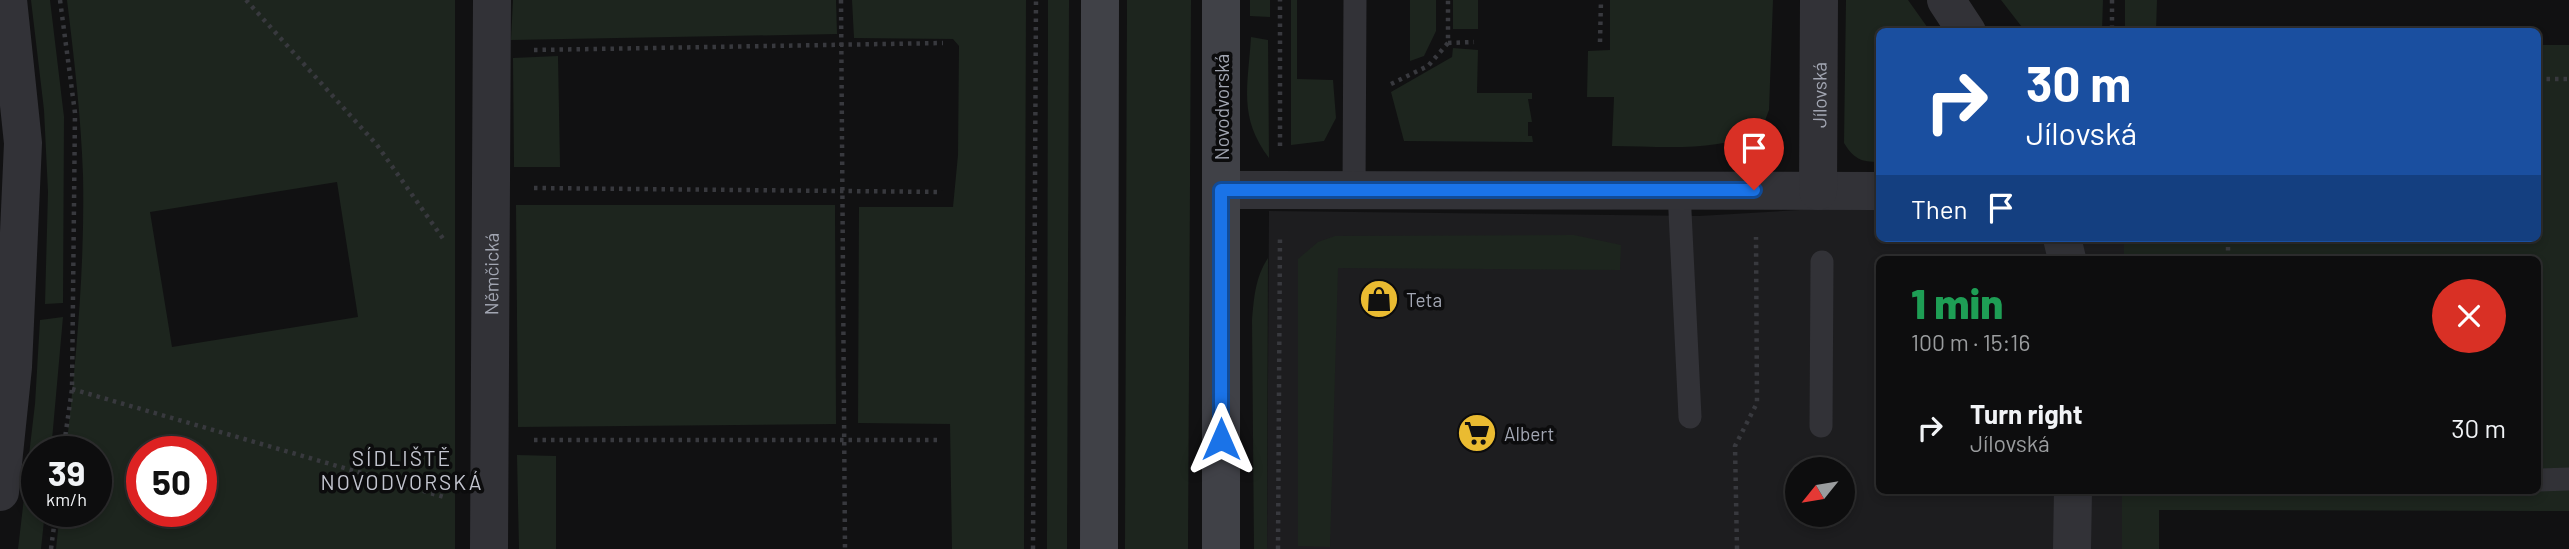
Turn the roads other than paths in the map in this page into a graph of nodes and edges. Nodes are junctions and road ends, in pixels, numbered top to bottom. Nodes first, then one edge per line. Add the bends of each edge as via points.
1 (8, 0) edge
2 (492, 0) edge
3 (1100, 0) edge
4 (1222, 0) edge
5 (1355, 0) edge
6 (1819, 0) edge
7 (1946, 0) edge
8 (1964, 28) edge
9 (1221, 190) junction
10 (1354, 191) junction
11 (1679, 191) junction
12 (1818, 191) junction
13 (1876, 191) edge
14 (1822, 262) dead end
15 (1690, 417) dead end
16 (1821, 426) dead end
17 (2569, 479) edge
18 (2541, 480) edge
19 (0, 492) edge
20 (2073, 494) edge
21 (489, 549) edge
22 (1099, 549) edge
23 (1220, 549) edge
24 (2072, 549) edge

1 - 19 street via 23,143 13,368
2 - 21 street, Němčická
3 - 22 main road
4 - 9 main road, Novodvorská
5 - 10 lane
6 - 12 street, Jílovská
7 - 8 street
9 - 10 street
9 - 23 main road, Novodvorská
10 - 11 street
11 - 12 street
11 - 15 lane
12 - 13 street
14 - 16 lane
17 - 18 lane
20 - 24 street

